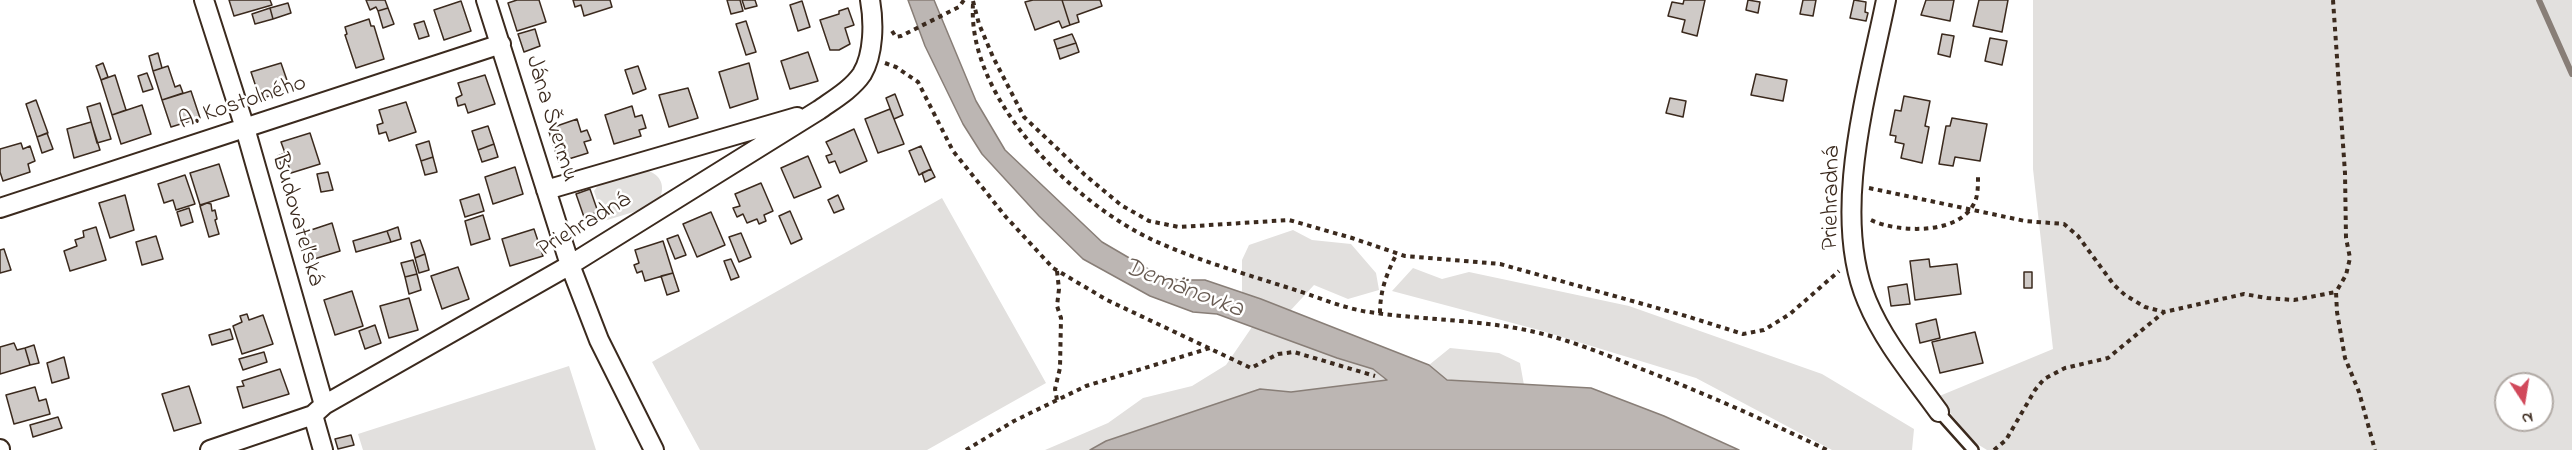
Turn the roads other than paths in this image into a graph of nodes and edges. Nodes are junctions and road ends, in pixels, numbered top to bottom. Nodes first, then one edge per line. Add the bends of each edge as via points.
1 (204, 0) edge
2 (486, 0) edge
3 (870, 0) edge
4 (1886, 0) edge
5 (501, 44) junction
6 (819, 110) junction
7 (245, 128) junction
8 (546, 190) junction
9 (0, 208) edge
10 (570, 265) junction
11 (318, 410) junction
12 (1940, 412) joint
13 (210, 450) edge
14 (323, 450) edge
15 (654, 450) edge
16 (1973, 450) edge

1 - 7 street, Budovateľská
2 - 5 street, Jána Švermu
3 - 6 street, Priehradná via 871,39 865,65 846,91
4 - 12 street, Priehradná via 1853,184 1855,254 1862,289 1880,329
5 - 7 street, A. Kostolného
5 - 8 street, Jána Švermu
6 - 8 street
6 - 10 street, Priehradná
7 - 9 street, A. Kostolného
7 - 11 street, Budovateľská
8 - 10 street, Jána Švermu
10 - 11 street, Priehradná
10 - 15 street, Jána Švermu via 599,340
11 - 13 street, Priehradná
11 - 14 street, Budovateľská
12 - 16 lane

